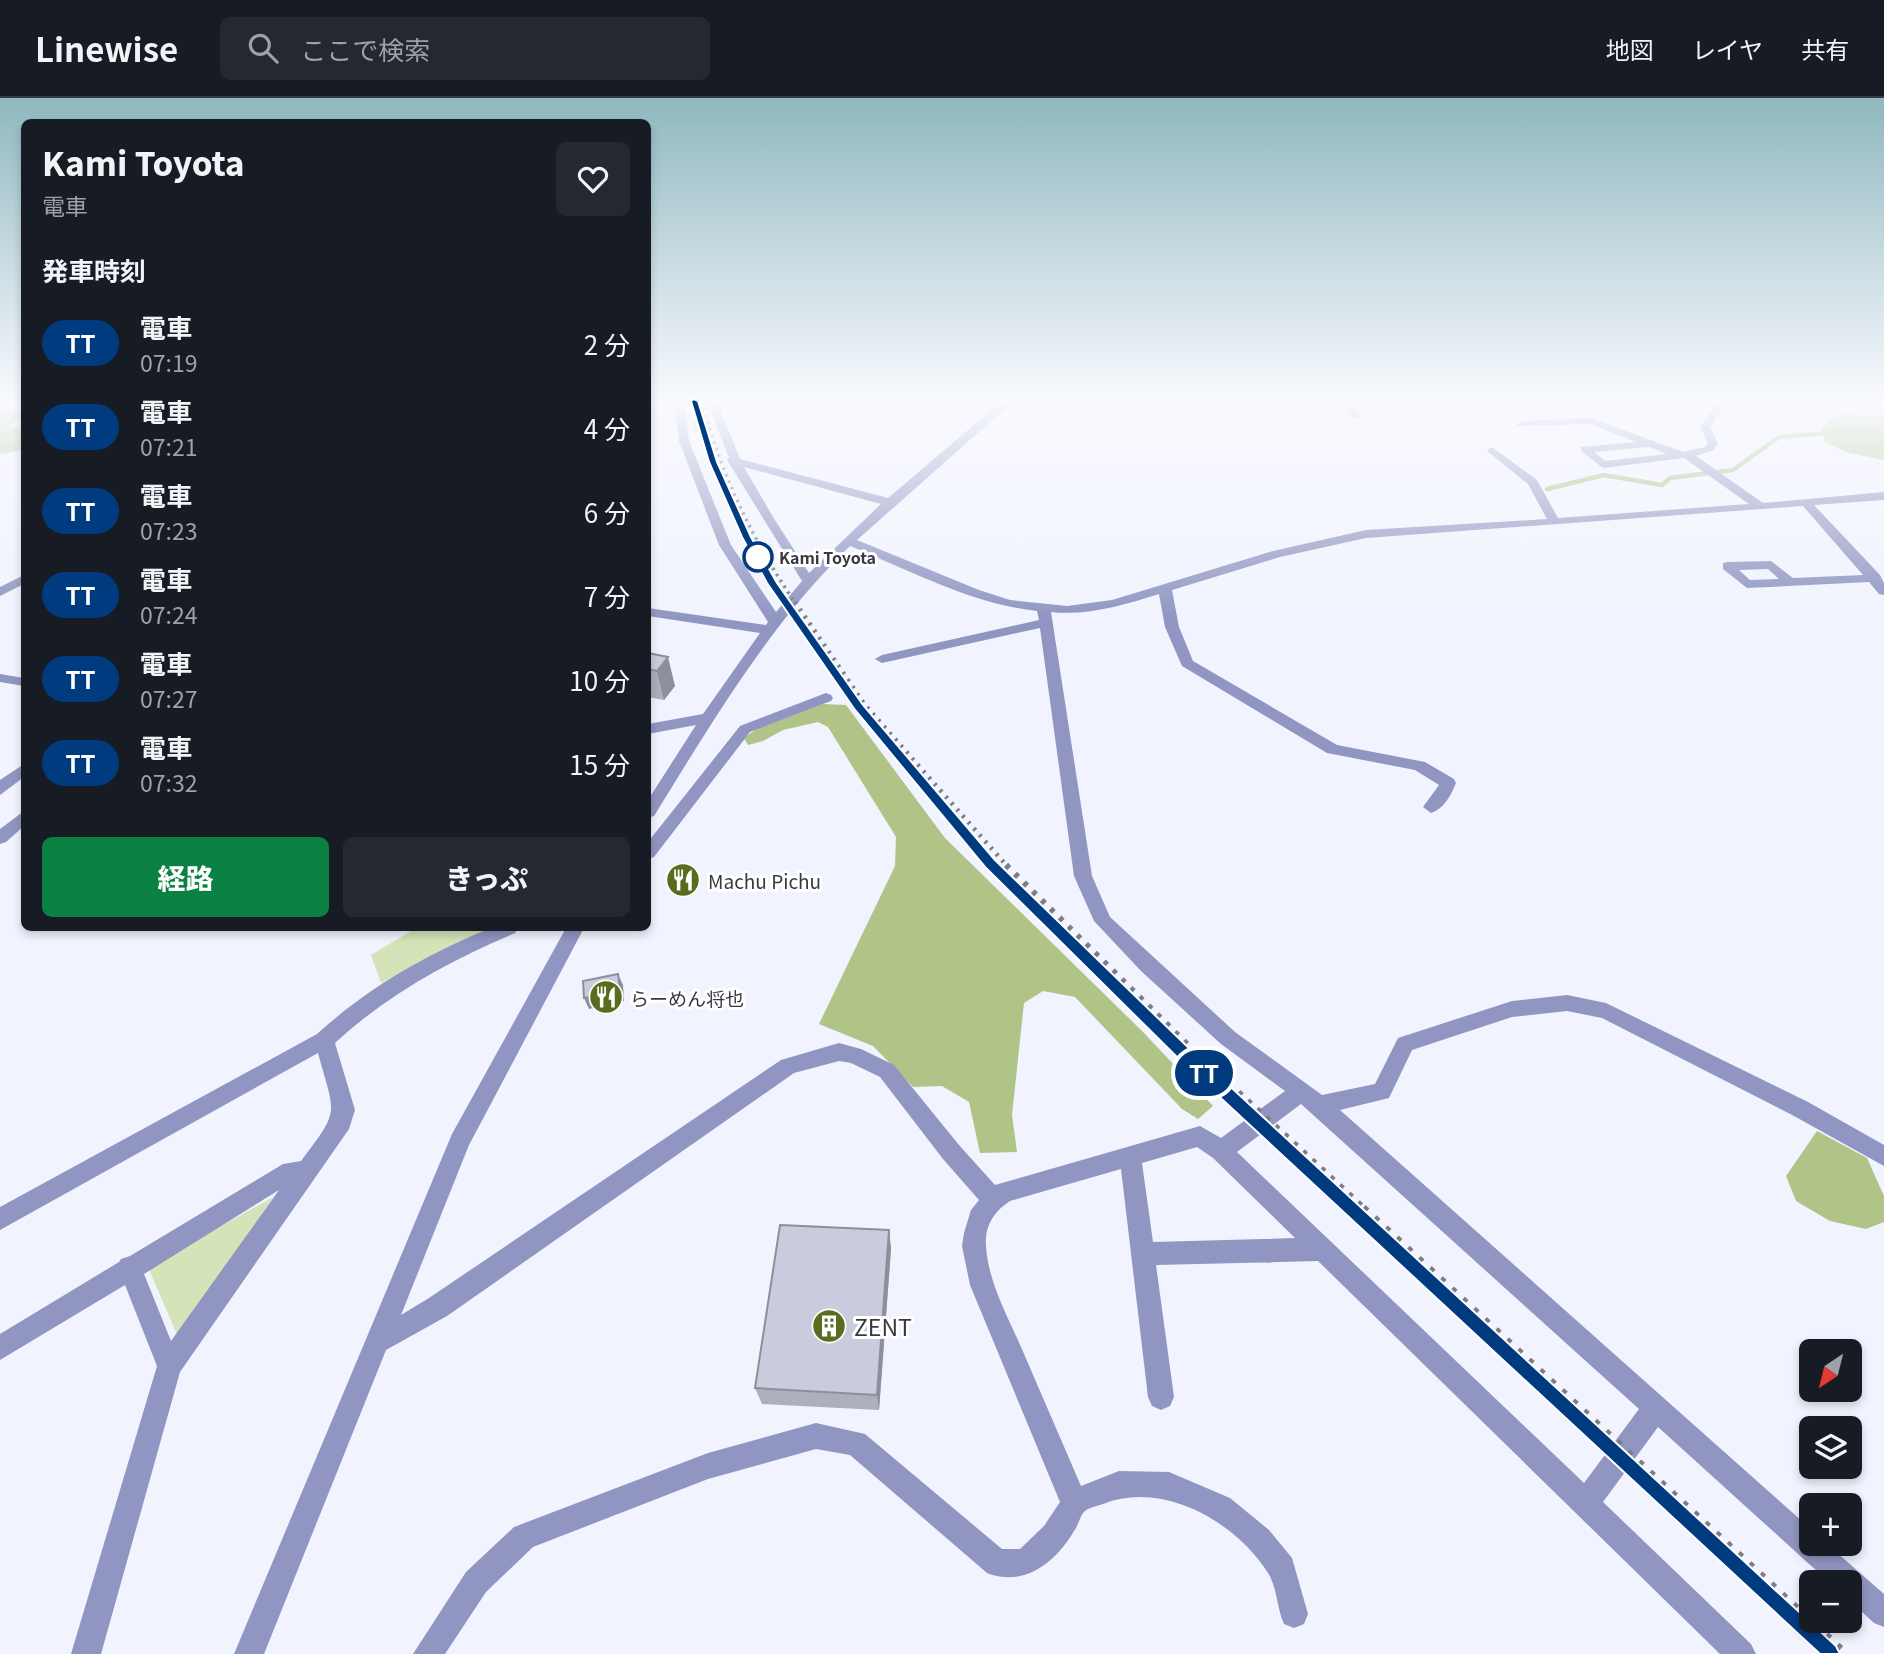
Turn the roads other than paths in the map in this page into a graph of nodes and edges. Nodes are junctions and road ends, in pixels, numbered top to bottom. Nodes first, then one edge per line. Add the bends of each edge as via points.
1 (697, 474) edge
2 (741, 474) edge
3 (783, 474) edge
4 (925, 474) edge
5 (1522, 474) edge
6 (1712, 474) edge
7 (1884, 496) edge
8 (1805, 502) junction
9 (891, 503) junction
10 (1760, 506) junction
11 (1554, 521) junction
12 (849, 541) junction
13 (1875, 578) junction
14 (21, 581) edge
15 (809, 582) junction
16 (1790, 582) dead end
17 (1165, 588) junction
18 (1884, 591) edge
19 (0, 592) edge
20 (651, 612) edge
21 (1044, 617) junction
22 (776, 624) junction
23 (882, 659) dead end
24 (0, 678) edge
25 (21, 682) edge
26 (827, 698) dead end
27 (707, 718) junction
28 (651, 728) edge
29 (21, 772) edge
30 (0, 789) edge
31 (651, 807) edge
32 (1431, 807) dead end
33 (21, 820) edge
34 (0, 838) edge
35 (651, 849) edge
36 (503, 931) edge
37 (573, 931) edge
38 (324, 1040) junction
39 (1310, 1098) junction
40 (1221, 1151) junction
41 (1130, 1156) junction
42 (1884, 1156) edge
43 (306, 1171) junction
44 (993, 1199) junction
45 (0, 1219) edge
46 (1322, 1249) junction
47 (1143, 1254) junction
48 (129, 1268) junction
49 (378, 1341) junction
50 (0, 1348) edge
51 (169, 1366) junction
52 (1161, 1397) dead end
53 (1656, 1409) junction
54 (1074, 1502) junction
55 (1585, 1504) junction
56 (1884, 1613) edge
57 (1294, 1614) dead end
58 (86, 1654) edge
59 (249, 1654) edge
60 (428, 1654) edge
61 (1741, 1654) edge

1 - 22 street via 725,545
2 - 15 street
3 - 9 street
4 - 9 street
5 - 11 street via 1533,482
6 - 10 street
7 - 8 street
8 - 10 street
8 - 13 street
9 - 12 street
10 - 11 street
11 - 17 street via 1366,534 1277,554
12 - 15 street
12 - 21 street
13 - 16 street
13 - 18 street
14 - 19 street
15 - 22 street
17 - 21 street
17 - 32 street via 1172,627 1187,663 1333,749 1419,766 1448,783
20 - 22 street
21 - 23 street
21 - 39 street via 1083,876 1103,921 1228,1038
22 - 27 street
24 - 25 street
26 - 35 street via 745,729
27 - 28 street
27 - 31 street
29 - 30 street
33 - 34 street
36 - 38 street via 392,984
37 - 49 street via 460,1141
38 - 43 street via 344,1110 338,1129
38 - 45 street
39 - 40 street
39 - 42 street via 1382,1092 1405,1044 1512,1009 1567,1003 1605,1011
39 - 53 street
40 - 41 street via 1200,1136
40 - 46 street
41 - 44 street
41 - 47 street
43 - 48 street via 291,1171
43 - 51 street
44 - 49 street via 887,1071 839,1052 788,1066 480,1279
44 - 54 street via 975,1233 982,1285
46 - 47 street
46 - 55 street
47 - 52 street
48 - 50 street
48 - 51 street
49 - 59 street
51 - 58 street
53 - 55 street
53 - 56 street
54 - 57 street via 1119,1484 1168,1485 1220,1508 1259,1540 1282,1568
54 - 60 street via 1067,1522 1025,1563 997,1563 856,1443 816,1436 708,1466 524,1537 475,1581
55 - 61 street

